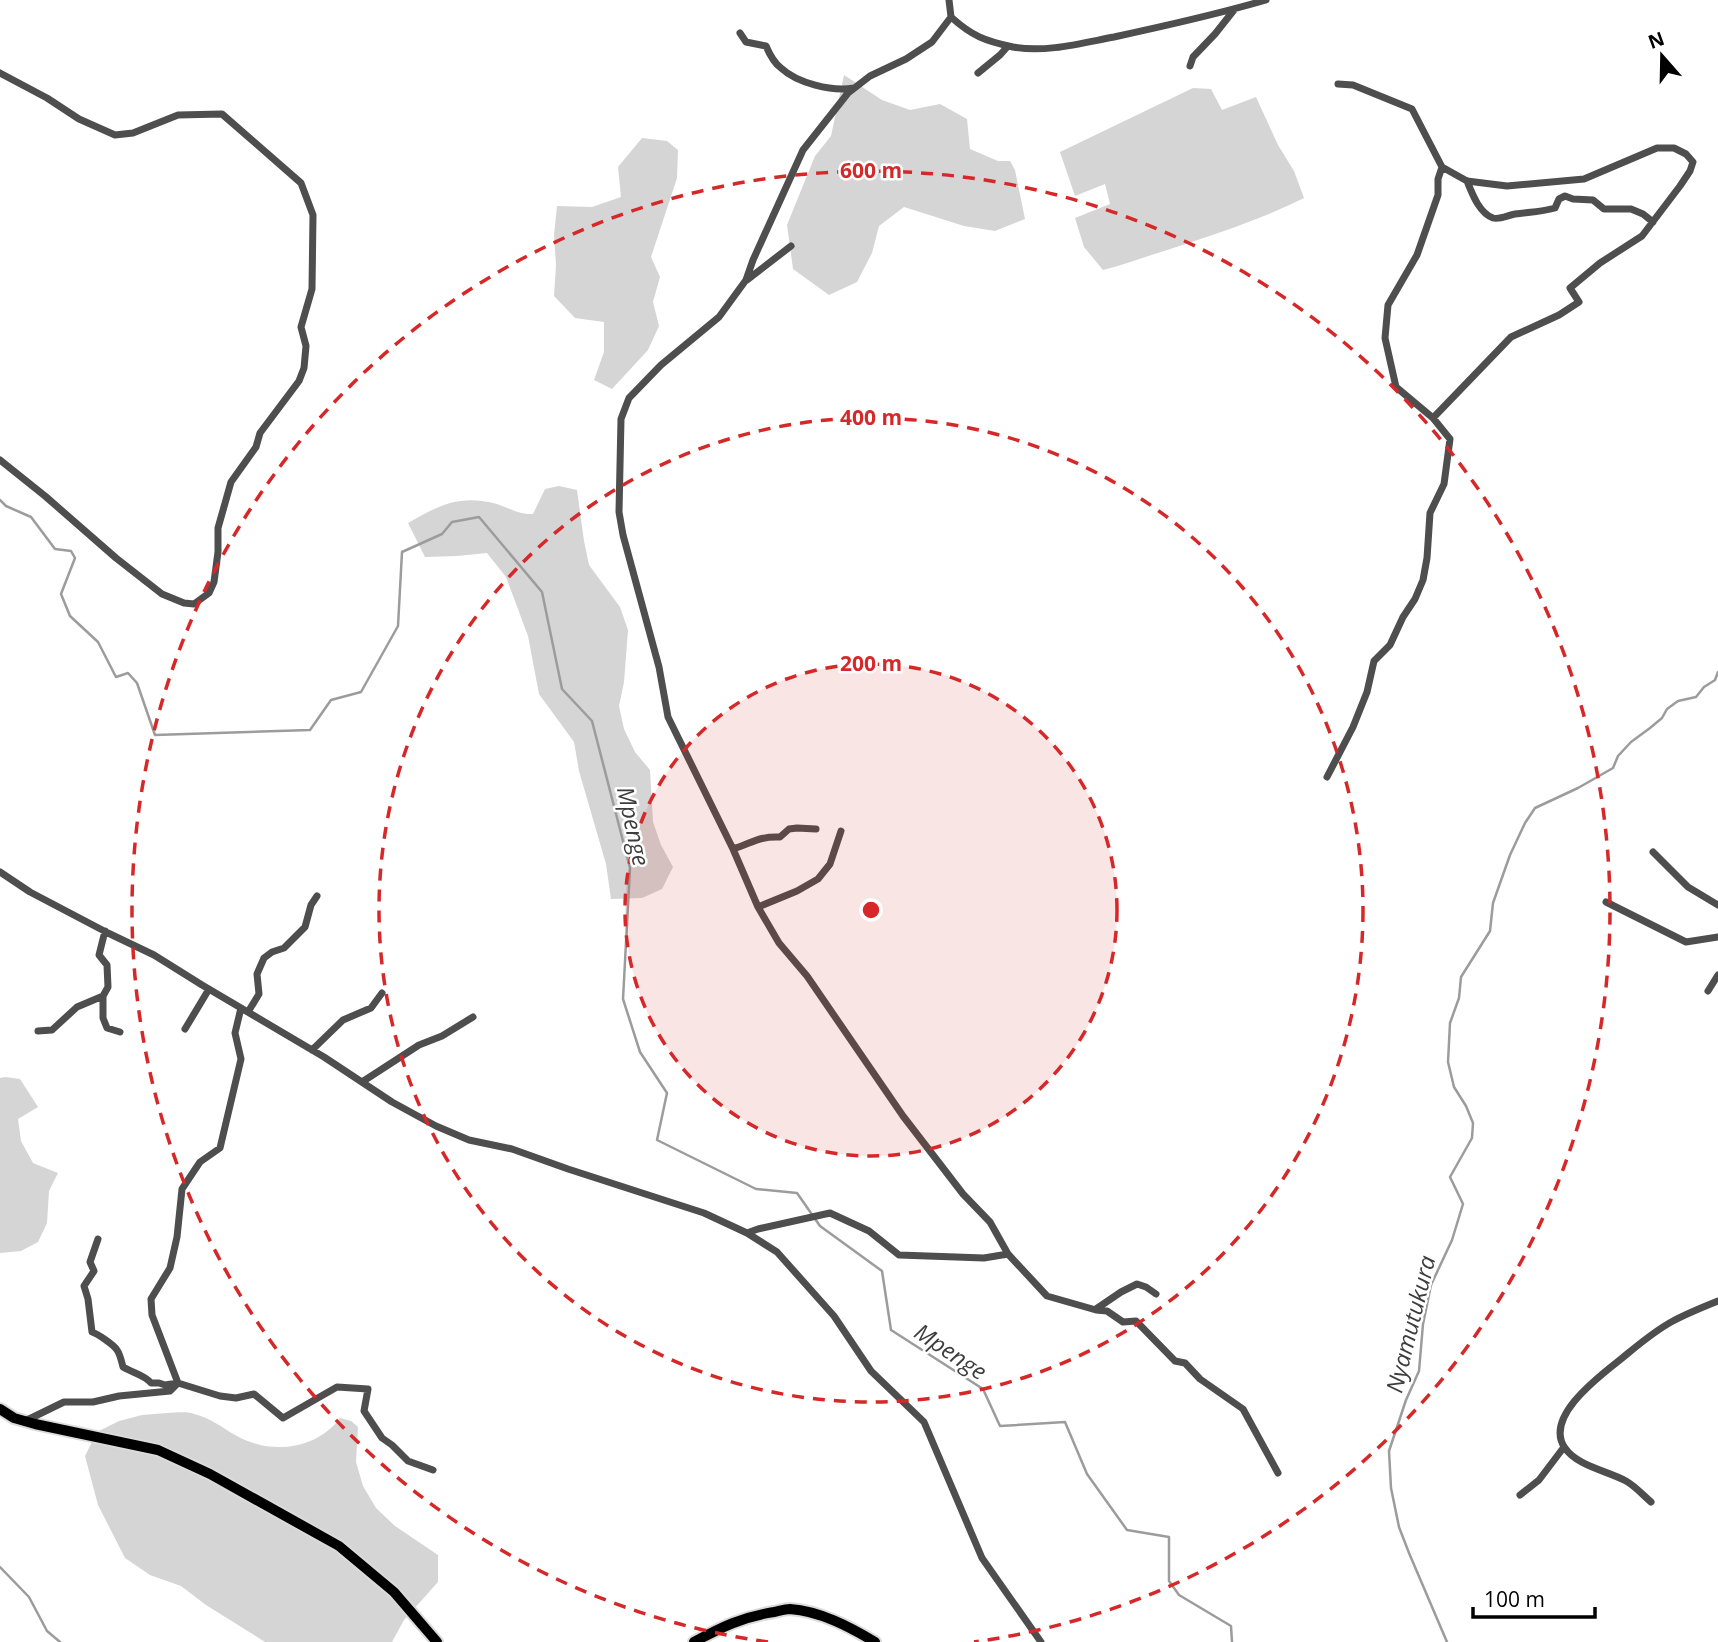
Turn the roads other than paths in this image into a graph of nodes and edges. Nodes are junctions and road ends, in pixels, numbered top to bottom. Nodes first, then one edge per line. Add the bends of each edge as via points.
1 (949, 0) edge
2 (1266, 0) edge
3 (1234, 10) junction
4 (951, 18) junction
5 (740, 33) dead end
6 (1008, 46) junction
7 (1189, 66) dead end
8 (0, 73) edge
9 (978, 73) dead end
10 (1338, 84) dead end
11 (854, 88) junction
12 (1442, 167) junction
13 (1467, 181) junction
14 (1653, 222) junction
15 (791, 246) dead end
16 (746, 280) junction
17 (1433, 418) junction
18 (0, 460) edge
19 (1327, 777) dead end
20 (816, 829) dead end
21 (841, 831) dead end
22 (733, 849) junction
23 (1653, 852) dead end
24 (0, 872) edge
25 (317, 896) dead end
26 (1606, 902) dead end
27 (1718, 905) edge
28 (758, 907) junction
29 (105, 931) junction
30 (1718, 937) edge
31 (1718, 975) edge
32 (209, 989) junction
33 (1708, 991) dead end
34 (382, 993) dead end
35 (103, 996) junction
36 (244, 1010) junction
37 (473, 1017) dead end
38 (185, 1029) dead end
39 (38, 1031) dead end
40 (120, 1032) dead end
41 (312, 1051) junction
42 (362, 1082) junction
43 (747, 1233) junction
44 (99, 1239) dead end
45 (1008, 1254) junction
46 (1156, 1294) dead end
47 (1718, 1301) edge
48 (1096, 1310) junction
49 (178, 1382) junction
50 (0, 1409) edge
51 (0, 1416) edge
52 (25, 1421) junction
53 (1564, 1447) junction
54 (433, 1470) dead end
55 (1278, 1473) dead end
56 (1520, 1495) dead end
57 (1651, 1502) dead end
58 (437, 1642) edge
59 (694, 1642) edge
60 (875, 1642) edge
61 (1041, 1642) edge

1 - 4 street
2 - 3 street
3 - 6 street via 1061,47
3 - 7 street
4 - 6 street via 969,33
4 - 11 street via 932,42
5 - 11 street via 746,42 766,46 779,67 803,81 832,89
6 - 9 street
8 - 18 street via 115,135 133,133 178,115 222,114 301,183 313,215 312,289 301,327 306,346 304,368 231,482 218,528 214,582 199,602 184,603 158,591
10 - 12 street via 1353,85 1412,109
11 - 16 street via 803,150
12 - 13 street
12 - 17 street via 1438,195 1417,255 1388,305 1385,338 1396,387
13 - 14 street via 1473,197 1493,218 1555,208 1565,196 1593,200 1604,209 1631,209
13 - 14 street via 1507,186 1584,178 1657,148 1674,148 1693,162
14 - 17 street via 1642,236 1570,288 1578,302 1511,337
15 - 16 street
16 - 22 street via 719,317 629,398 621,419 619,512 668,718
17 - 19 street via 1450,439 1444,484 1430,513 1423,580 1390,645 1374,661 1353,727
20 - 22 street via 789,829 780,837 753,840
21 - 28 street via 830,864 818,879
22 - 28 street
23 - 27 street via 1688,887
24 - 29 street
25 - 36 street via 305,927 284,948 264,958 257,974 259,994
26 - 30 street via 1686,942
28 - 45 street via 904,1116 990,1222
29 - 32 street
29 - 35 street via 99,955 107,965 108,988
31 - 33 street
32 - 36 street
32 - 38 street
34 - 41 street via 371,1008 343,1020
35 - 39 street via 77,1007 52,1030
35 - 40 street via 107,1028
36 - 41 street
36 - 49 street via 235,1033 241,1059 220,1149 200,1162 181,1189 170,1268 151,1299 152,1315
37 - 42 street
41 - 42 street
42 - 43 street via 455,1135 512,1149 691,1209
43 - 45 street via 830,1213 869,1231 899,1255 984,1258
43 - 61 street via 792,1268 834,1316 871,1371 924,1422 982,1558
44 - 49 street via 90,1262 94,1271 84,1286 92,1332 117,1350 123,1367 151,1383
45 - 48 street via 1047,1296
46 - 48 street via 1137,1284
47 - 53 street via 1671,1322 1577,1397 1561,1425
48 - 55 street via 1107,1311 1123,1322 1136,1321 1175,1361 1185,1363 1243,1409
49 - 52 street via 170,1391 64,1402
49 - 54 street via 220,1396 254,1394 283,1419 337,1387 368,1389 364,1411 382,1438 408,1461
50 - 52 highway
51 - 52 street
52 - 58 highway via 158,1450 210,1474 339,1546 394,1592
53 - 56 street via 1539,1480
53 - 57 street via 1580,1461 1628,1482
59 - 60 highway via 751,1615 789,1609 849,1627

